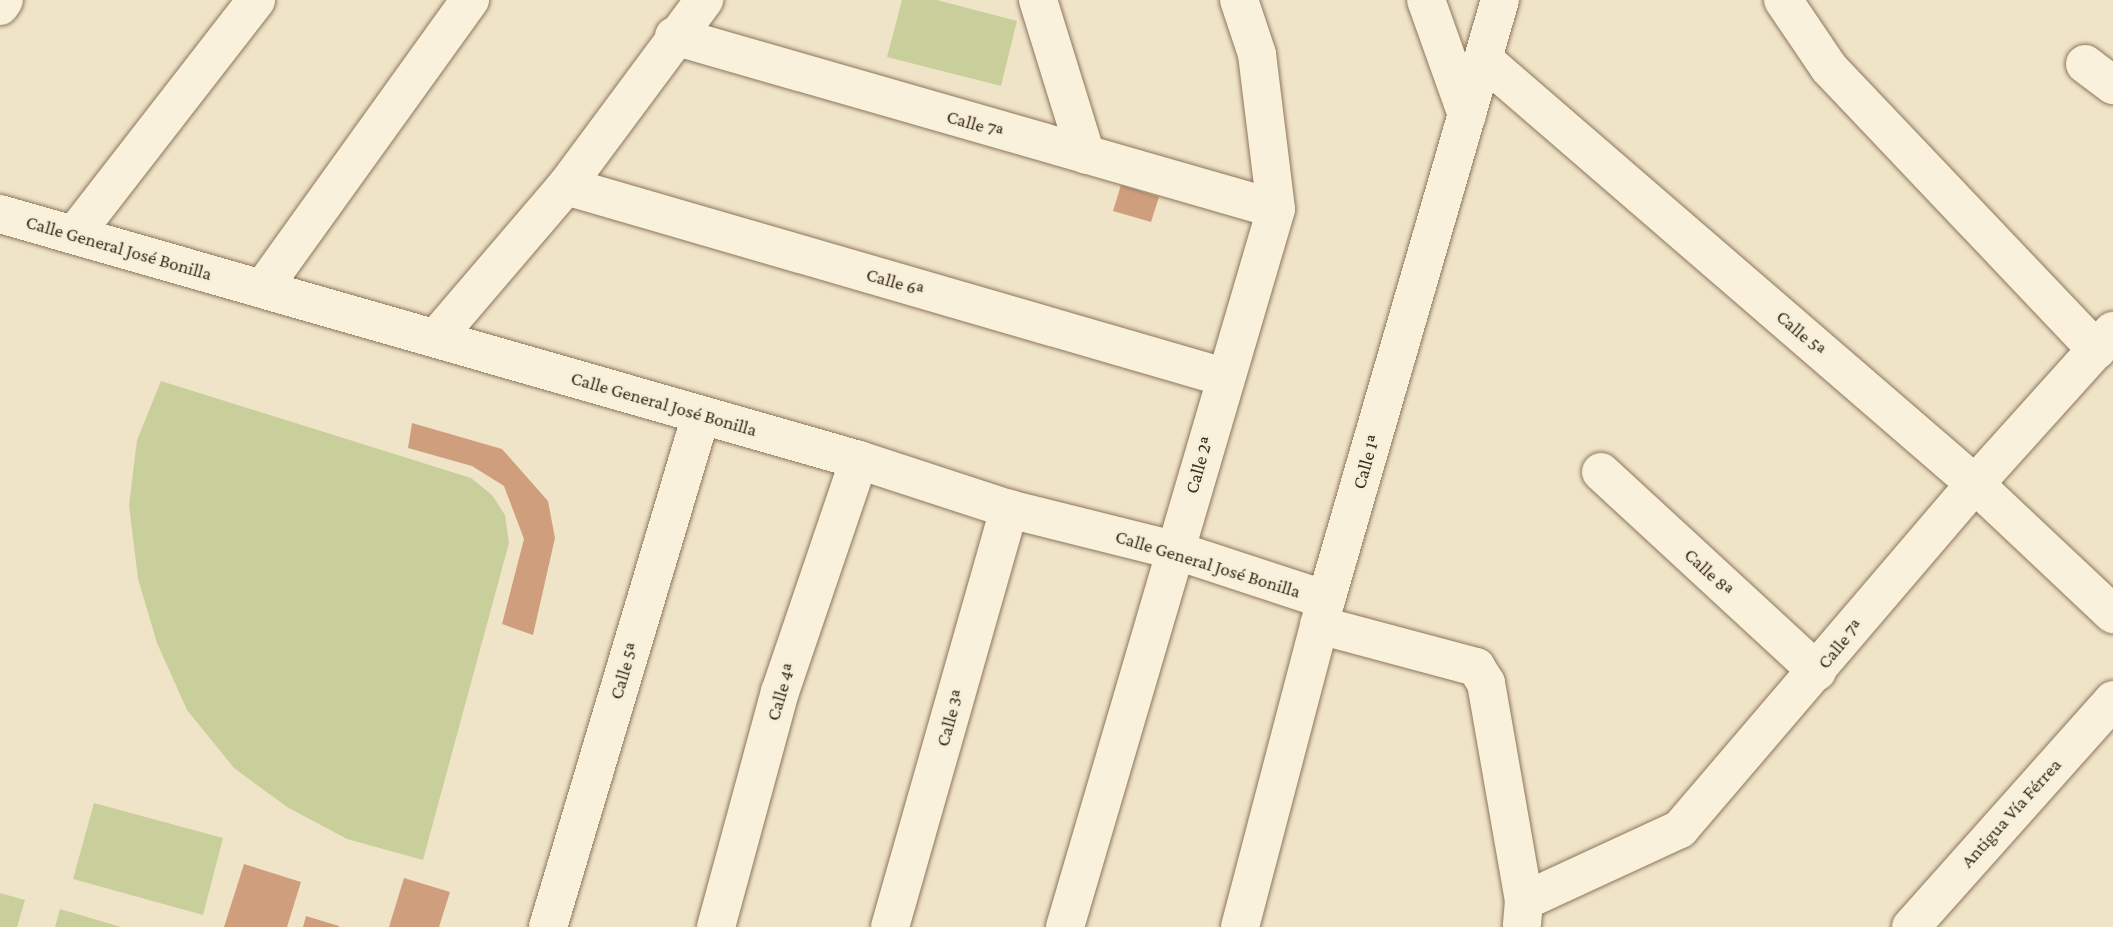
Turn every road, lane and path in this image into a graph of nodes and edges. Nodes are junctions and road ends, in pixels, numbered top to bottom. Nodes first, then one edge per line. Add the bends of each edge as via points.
1 (4, 0) edge
2 (256, 0) edge
3 (470, 0) edge
4 (704, 0) edge
5 (1038, 0) edge
6 (1239, 0) edge
7 (1426, 0) edge
8 (1500, 0) edge
9 (1783, 0) edge
10 (0, 6) edge
11 (674, 36) junction
12 (1483, 59) junction
13 (1467, 115) junction
14 (1086, 155) junction
15 (566, 186) junction
16 (1276, 209) junction
17 (0, 215) edge
18 (74, 236) junction
19 (263, 288) junction
20 (436, 338) junction
21 (2105, 340) edge
22 (1224, 377) junction
23 (701, 415) junction
24 (859, 460) junction
25 (1601, 472) dead end
26 (1975, 484) junction
27 (1009, 509) junction
28 (1174, 550) junction
29 (1323, 612) junction
30 (2113, 614) edge
31 (1817, 671) junction
32 (2113, 700) edge
33 (1523, 914) edge
34 (548, 927) edge
35 (716, 927) edge
36 (891, 927) edge
37 (1065, 927) edge
38 (1240, 927) edge
39 (1911, 927) edge

1 - 10 street
2 - 18 street
3 - 19 street
4 - 11 street
5 - 14 street
6 - 16 street, Calle 2ª via 1257,54
7 - 13 street
8 - 12 street, Calle 1ª
9 - 21 street via 1829,68
11 - 14 street, Calle 7ª
11 - 15 street
12 - 13 street, Calle 1ª
12 - 26 street, Calle 5ª
13 - 29 street, Calle 1ª
14 - 16 street, Calle 7ª
15 - 20 street
15 - 22 street, Calle 6ª
16 - 22 street, Calle 2ª
17 - 18 street, Calle General José Bonilla
18 - 19 street, Calle General José Bonilla
19 - 20 street, Calle General José Bonilla
20 - 23 street, Calle General José Bonilla
21 - 26 street, Calle 7ª
22 - 28 street, Calle 2ª
23 - 24 street, Calle General José Bonilla
23 - 34 street, Calle 5ª
24 - 27 street, Calle General José Bonilla
24 - 35 street, Calle 4ª via 780,692
25 - 31 street, Calle 8ª
26 - 30 street, Calle 5ª
26 - 31 street, Calle 7ª
27 - 28 street, Calle General José Bonilla
27 - 36 street, Calle 3ª
28 - 29 street, Calle General José Bonilla
28 - 37 street, Calle 2ª
29 - 33 street, Calle General José Bonilla via 1476,667 1486,683
29 - 38 street, Calle 1ª
31 - 33 street, Calle 7ª via 1680,829
32 - 39 street, Antigua Vía Férrea

